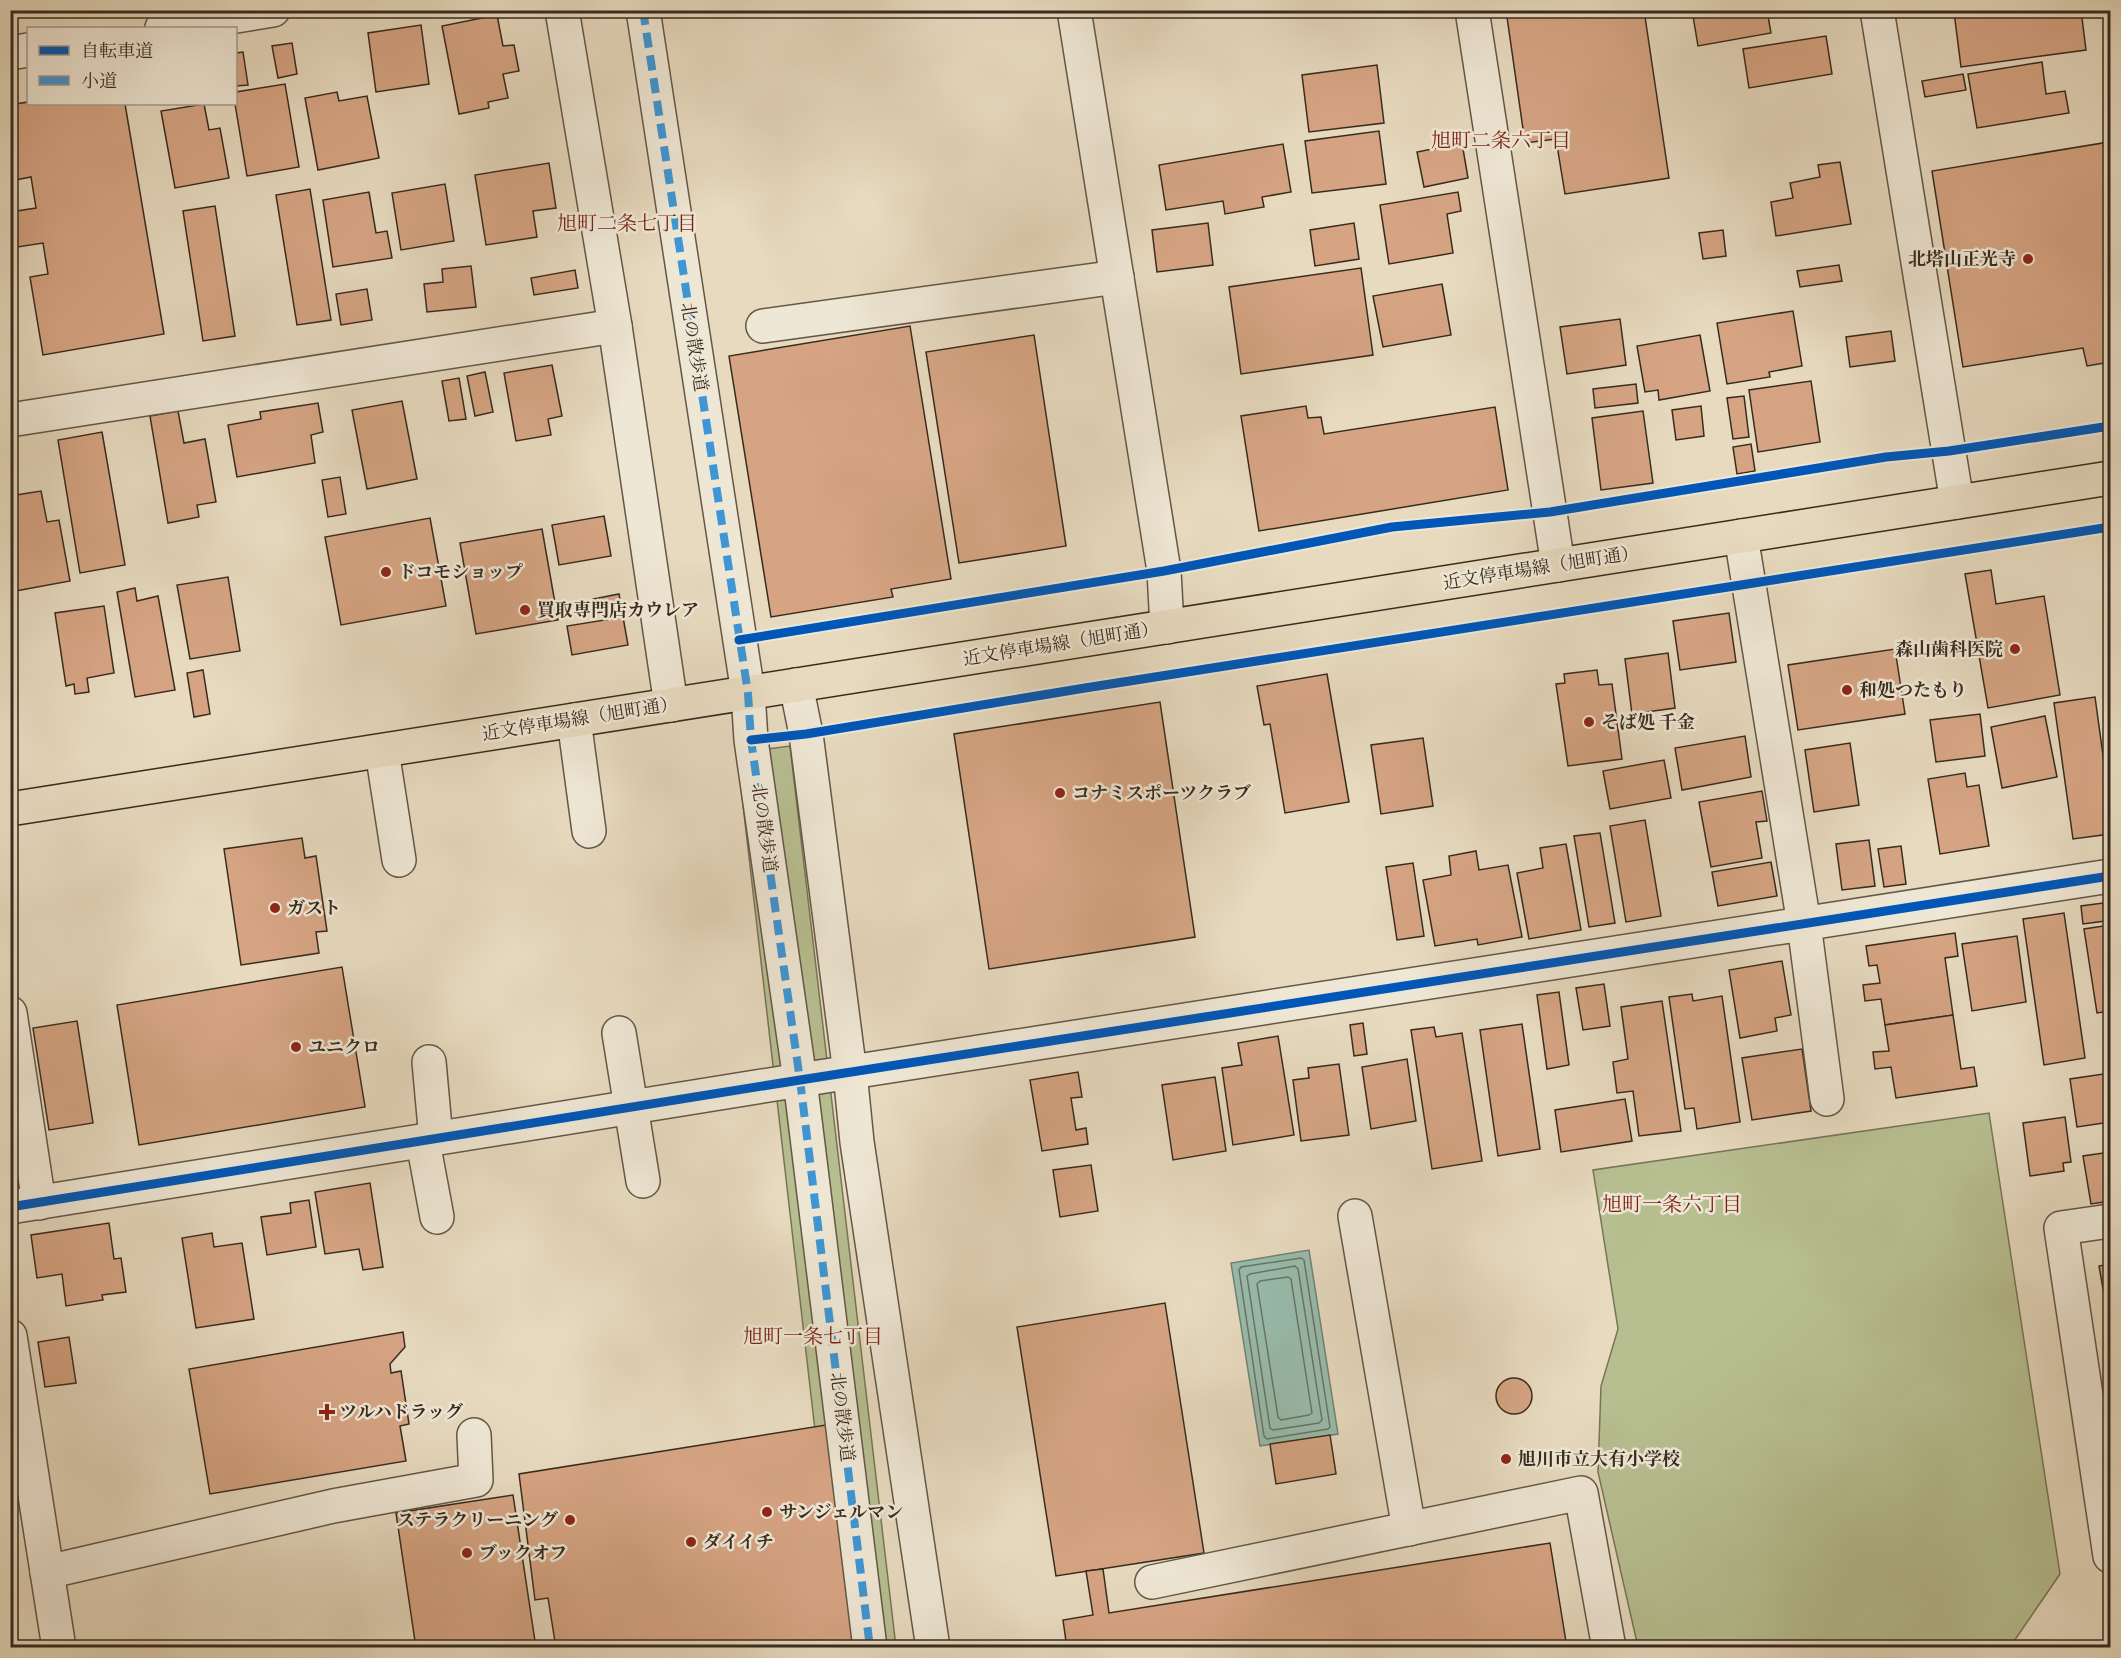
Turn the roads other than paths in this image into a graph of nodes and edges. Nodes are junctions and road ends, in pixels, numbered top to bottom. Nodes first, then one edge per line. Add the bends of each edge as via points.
1 (273, 10) edge
2 (562, 10) edge
3 (643, 10) edge
4 (1074, 10) edge
5 (1472, 10) edge
6 (1877, 10) edge
7 (168, 27) edge
8 (27, 50) edge
9 (10, 53) edge
10 (1117, 277) junction
11 (615, 326) junction
12 (763, 326) dead end
13 (10, 420) edge
14 (2110, 478) edge
15 (1957, 502) junction
16 (1741, 536) junction
17 (1558, 565) junction
18 (1167, 627) junction
19 (796, 685) junction
20 (748, 693) junction
21 (671, 705) junction
22 (574, 720) junction
23 (382, 751) junction
24 (10, 809) edge
25 (589, 831) dead end
26 (399, 860) dead end
27 (2110, 876) edge
28 (1804, 924) junction
29 (10, 1013) edge
30 (619, 1033) dead end
31 (429, 1062) dead end
32 (850, 1073) junction
33 (800, 1080) junction
34 (1827, 1100) dead end
35 (632, 1108) junction
36 (430, 1140) junction
37 (643, 1181) dead end
38 (25, 1205) edge
39 (1355, 1216) dead end
40 (437, 1217) dead end
41 (2110, 1221) edge
42 (10, 1336) edge
43 (16, 1412) edge
44 (474, 1435) dead end
45 (1409, 1529) junction
46 (2110, 1556) edge
47 (47, 1572) junction
48 (1152, 1582) dead end
49 (59, 1647) edge
50 (870, 1647) edge
51 (933, 1647) edge
52 (1609, 1647) edge

1 - 7 street
2 - 11 street
3 - 20 street, 北の散歩道
4 - 10 street
5 - 17 street
6 - 15 street
8 - 9 street
10 - 12 street
10 - 18 street via 1164,571
11 - 13 street
11 - 21 street
14 - 15 main road, 近文停車場線（旭町通）
15 - 16 main road, 近文停車場線（旭町通）
16 - 17 main road, 近文停車場線（旭町通）
16 - 28 street
17 - 18 main road, 近文停車場線（旭町通）
18 - 19 main road, 近文停車場線（旭町通）
19 - 20 main road, 近文停車場線（旭町通）
19 - 32 street via 808,746
20 - 21 main road, 近文停車場線（旭町通）
20 - 33 street, 北の散歩道 via 751,740
21 - 22 main road, 近文停車場線（旭町通）
22 - 23 main road, 近文停車場線（旭町通）
22 - 25 street
23 - 24 main road, 近文停車場線（旭町通）
23 - 26 street
27 - 28 street
28 - 32 street
28 - 34 street
29 - 38 street
30 - 35 street
31 - 36 street
32 - 33 street
32 - 51 street
33 - 35 street
33 - 50 street, 北の散歩道
35 - 36 street
35 - 37 street
36 - 38 street
36 - 40 street
39 - 45 street
41 - 46 street via 2061,1228
42 - 43 street
43 - 47 street
44 - 47 street via 476,1480 333,1506
45 - 48 street
45 - 52 street via 1581,1493
47 - 49 street

